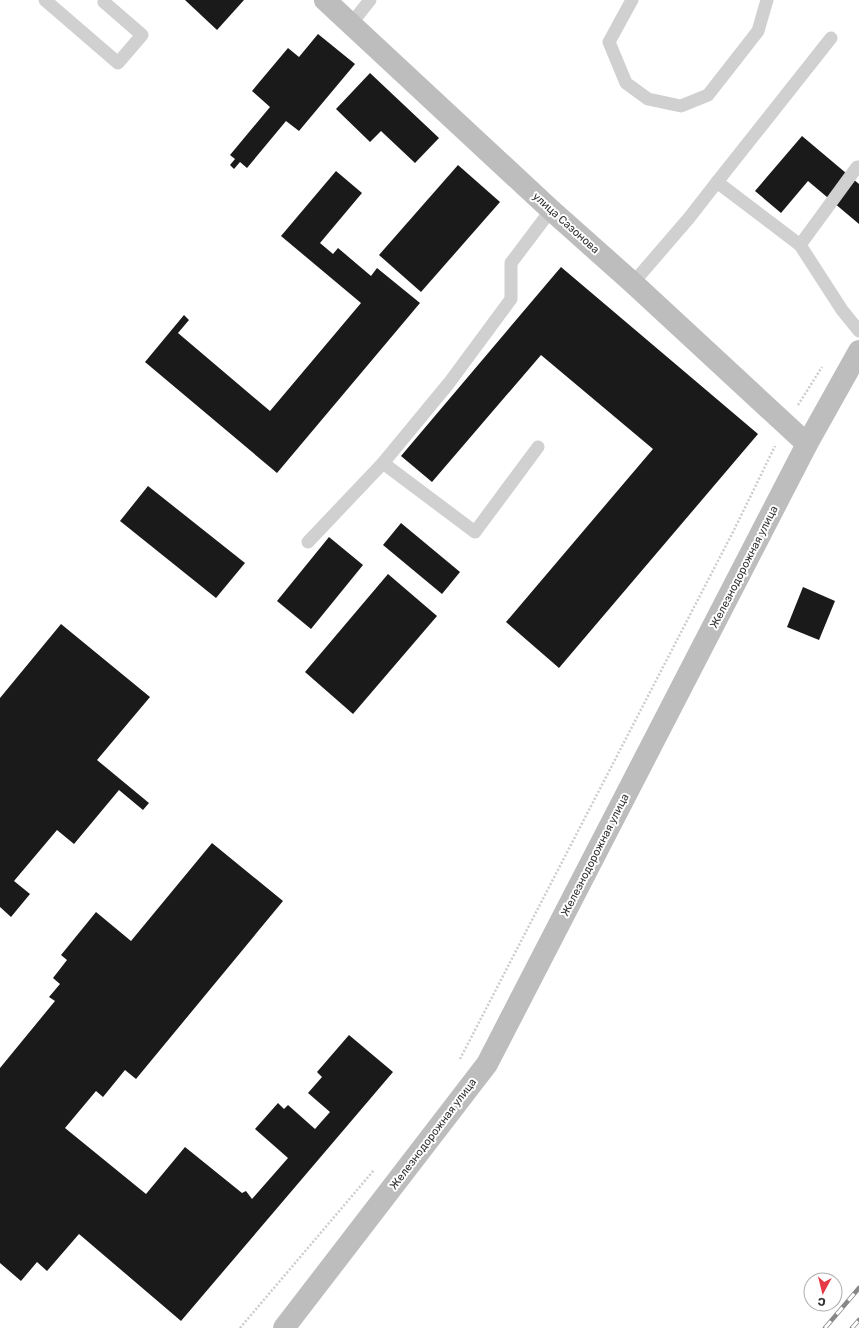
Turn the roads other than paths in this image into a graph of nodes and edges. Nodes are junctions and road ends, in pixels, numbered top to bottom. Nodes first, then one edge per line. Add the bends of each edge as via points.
1 (45, 0) edge
2 (105, 0) edge
3 (325, 0) edge
4 (370, 0) edge
5 (632, 0) edge
6 (767, 0) edge
7 (351, 24) junction
8 (831, 38) dead end
9 (859, 167) edge
10 (717, 182) junction
11 (551, 210) junction
12 (800, 245) junction
13 (633, 283) junction
14 (859, 331) edge
15 (859, 351) edge
16 (807, 444) junction
17 (538, 447) dead end
18 (383, 463) junction
19 (308, 542) dead end
20 (284, 1328) edge

1 - 2 lane via 118,63 142,35 104,2
3 - 7 main road, улица Сазонова
4 - 7 lane
5 - 6 lane via 610,42 626,83 648,99 682,106 708,95 758,31
7 - 11 main road, улица Сазонова
8 - 10 lane
9 - 12 lane
10 - 12 lane
10 - 13 lane
11 - 13 main road, улица Сазонова
11 - 18 lane via 511,263 511,299 449,384
12 - 14 lane via 842,310
13 - 16 main road, улица Сазонова
15 - 16 main road, Железнодорожная улица
16 - 20 main road, Железнодорожная улица via 487,1064
17 - 18 lane via 475,532
18 - 19 lane

